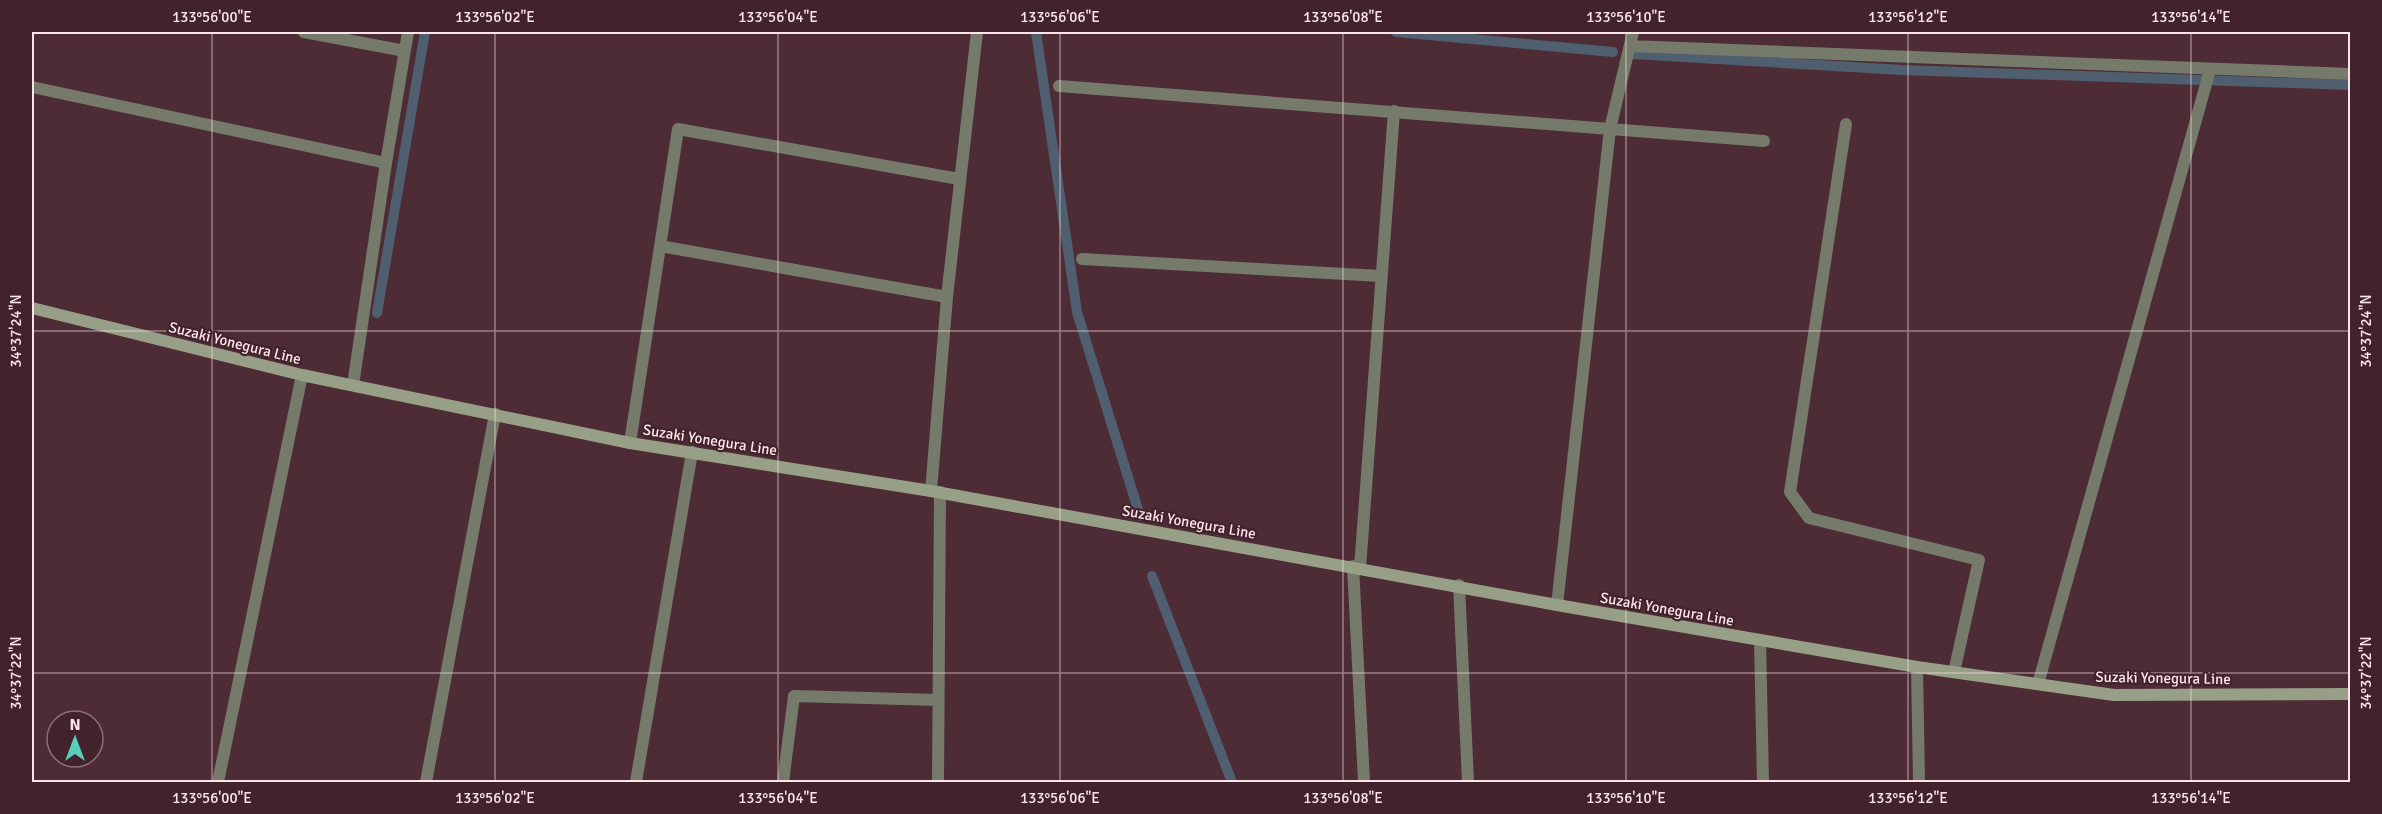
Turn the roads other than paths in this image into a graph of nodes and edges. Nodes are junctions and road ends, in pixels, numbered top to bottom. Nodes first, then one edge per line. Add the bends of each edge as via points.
1 (304, 32) edge
2 (408, 32) edge
3 (977, 32) edge
4 (1633, 32) edge
5 (1630, 46) junction
6 (405, 51) junction
7 (2210, 72) junction
8 (2350, 74) edge
9 (1059, 86) dead end
10 (32, 87) edge
11 (1394, 111) junction
12 (1846, 124) dead end
13 (1610, 129) junction
14 (1764, 141) dead end
15 (386, 163) junction
16 (959, 179) junction
17 (660, 246) junction
18 (1082, 259) dead end
19 (1381, 276) junction
20 (947, 297) junction
21 (32, 308) edge
22 (302, 375) junction
23 (354, 385) junction
24 (495, 414) junction
25 (630, 442) junction
26 (692, 452) junction
27 (935, 492) junction
28 (1356, 567) junction
29 (1459, 585) junction
30 (1557, 605) junction
31 (1760, 640) junction
32 (1917, 667) junction
33 (1954, 672) junction
34 (2038, 684) junction
35 (2350, 694) edge
36 (938, 700) junction
37 (218, 783) edge
38 (426, 783) edge
39 (636, 783) edge
40 (783, 783) edge
41 (938, 783) edge
42 (1364, 783) edge
43 (1468, 783) edge
44 (1763, 783) edge
45 (1919, 783) edge

1 - 6 street
2 - 6 street
3 - 16 street
4 - 5 street
5 - 7 street
5 - 13 street
6 - 15 street
7 - 8 street
7 - 34 street
9 - 11 street
10 - 15 street
11 - 13 street
11 - 19 street
12 - 33 street via 1790,492 1809,518 1979,560
13 - 14 street
13 - 30 street
15 - 23 street
16 - 17 street via 678,129
16 - 20 street
17 - 20 street
17 - 25 street
18 - 19 street
19 - 28 street
20 - 27 street
21 - 22 main road, Suzaki Yonegura Line
22 - 23 main road, Suzaki Yonegura Line
22 - 37 street
23 - 24 main road, Suzaki Yonegura Line
24 - 25 main road, Suzaki Yonegura Line
24 - 38 street
25 - 26 main road, Suzaki Yonegura Line
26 - 27 main road, Suzaki Yonegura Line
26 - 39 street
27 - 28 main road, Suzaki Yonegura Line
27 - 36 street
28 - 29 main road, Suzaki Yonegura Line
28 - 42 street
29 - 30 main road, Suzaki Yonegura Line
29 - 43 street
30 - 31 main road, Suzaki Yonegura Line
31 - 32 main road, Suzaki Yonegura Line
31 - 44 street
32 - 33 main road, Suzaki Yonegura Line
32 - 45 street
33 - 34 main road, Suzaki Yonegura Line
34 - 35 main road, Suzaki Yonegura Line via 2114,695
36 - 40 street via 794,696
36 - 41 street

